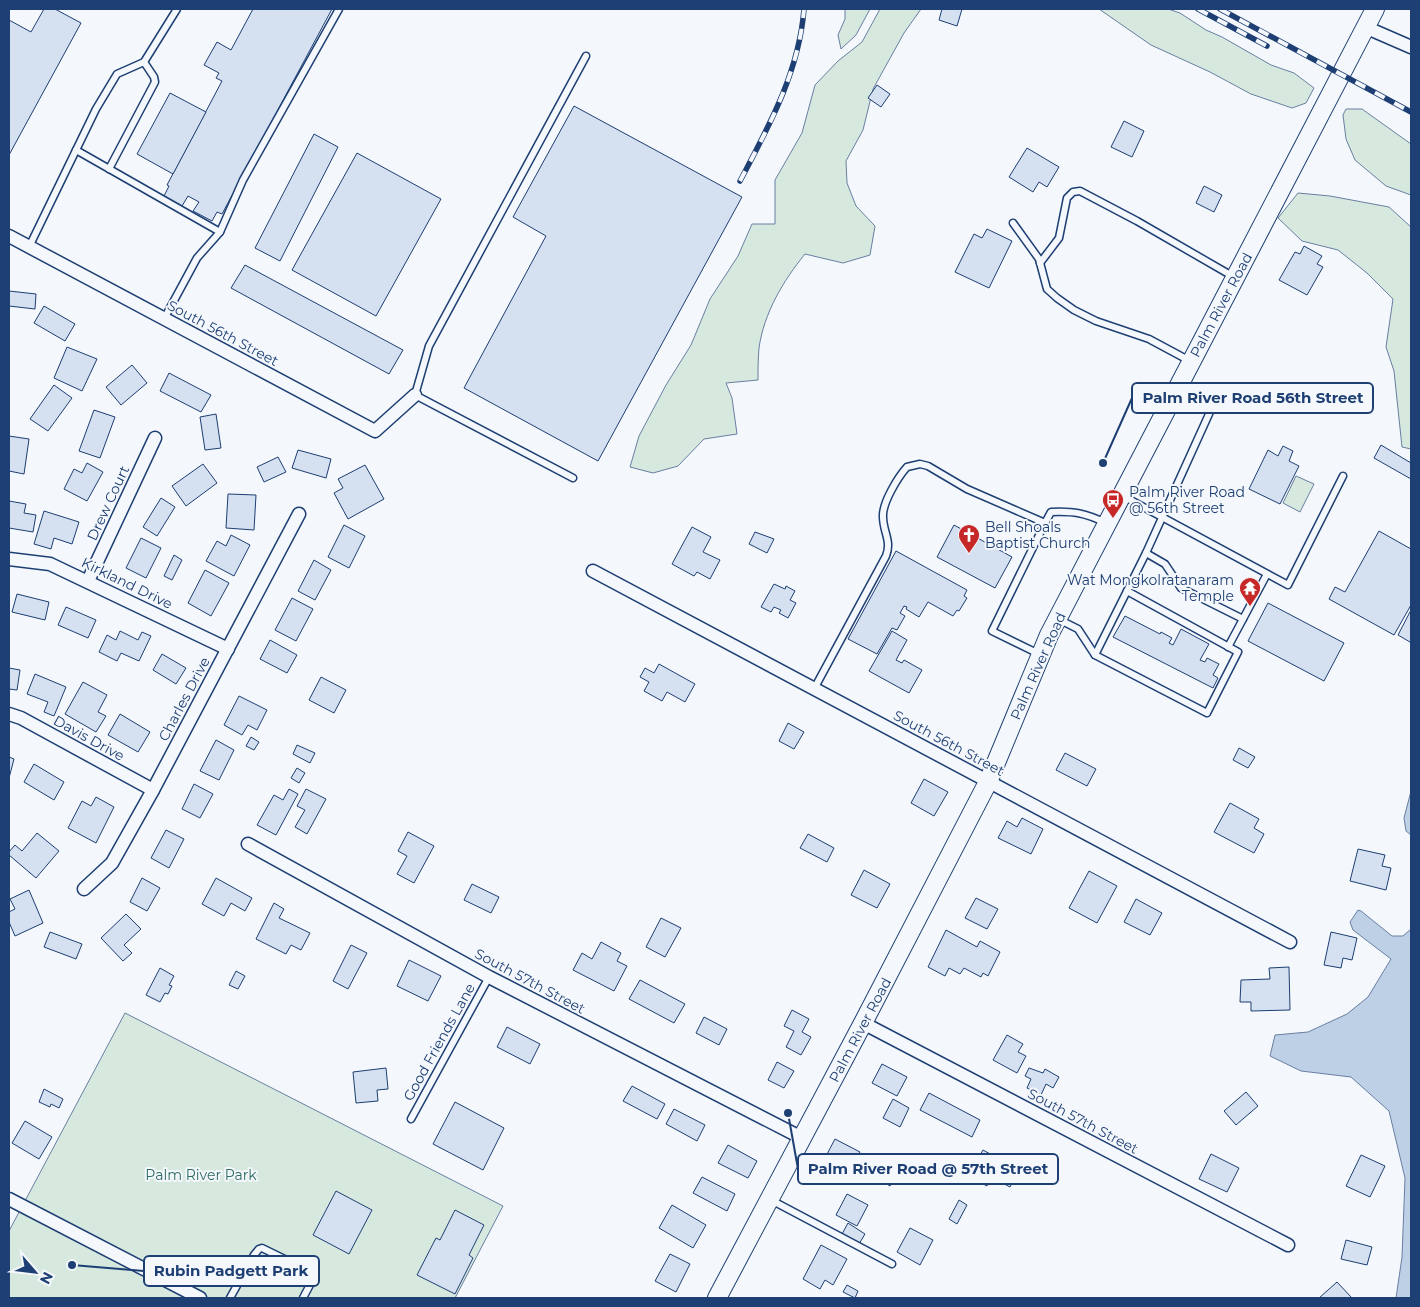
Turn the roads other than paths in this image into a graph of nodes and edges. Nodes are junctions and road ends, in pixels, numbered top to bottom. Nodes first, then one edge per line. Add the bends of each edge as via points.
1 (177, 9) edge
2 (339, 9) edge
3 (1375, 9) edge
4 (1365, 27) junction
5 (1411, 47) edge
6 (586, 56) dead end
7 (144, 62) junction
8 (76, 150) junction
9 (109, 169) junction
10 (1013, 223) dead end
11 (220, 232) junction
12 (9, 236) edge
13 (29, 247) junction
14 (1040, 263) junction
15 (1235, 278) junction
16 (164, 319) junction
17 (1191, 362) junction
18 (1180, 383) junction
19 (415, 396) junction
20 (155, 438) dead end
21 (1343, 476) dead end
22 (573, 478) dead end
23 (1122, 496) junction
24 (299, 514) dead end
25 (1162, 517) junction
26 (1046, 523) junction
27 (1107, 524) junction
28 (1146, 553) junction
29 (9, 559) edge
30 (593, 571) dead end
31 (1267, 574) junction
32 (88, 581) junction
33 (1127, 591) junction
34 (1057, 618) junction
35 (1243, 619) junction
36 (1228, 647) junction
37 (228, 649) junction
38 (1041, 654) junction
39 (1095, 655) junction
40 (814, 689) junction
41 (9, 714) edge
42 (988, 782) junction
43 (153, 790) junction
44 (248, 844) dead end
45 (84, 889) dead end
46 (1290, 942) dead end
47 (489, 977) junction
48 (863, 1024) junction
49 (411, 1119) dead end
50 (802, 1138) junction
51 (9, 1199) edge
52 (770, 1200) junction
53 (1288, 1245) dead end
54 (892, 1264) dead end
55 (200, 1298) edge
56 (230, 1298) edge
57 (303, 1298) edge
58 (717, 1298) edge

1 - 7 lane
2 - 11 lane via 243,180
3 - 4 street, Palm River Road
4 - 5 street
4 - 15 street, Palm River Road
6 - 19 lane via 429,346
7 - 8 lane via 117,74
7 - 9 lane via 155,82
8 - 9 lane
8 - 13 lane
9 - 11 lane
10 - 14 lane
11 - 16 lane via 197,258
12 - 13 street, South 56th Street
13 - 16 street, South 56th Street
14 - 15 lane via 1058,238 1068,198 1073,192 1080,191
14 - 17 lane via 1047,289 1074,310 1111,327 1149,339
15 - 17 street, Palm River Road
16 - 19 street, South 56th Street via 375,431
17 - 18 street, Palm River Road
18 - 23 street, Palm River Road
18 - 25 lane via 1214,403
19 - 22 lane
20 - 32 street, Drew Court
21 - 31 lane via 1288,585
23 - 25 lane
23 - 27 street, Palm River Road
24 - 37 street, Charles Drive
25 - 28 lane
25 - 31 lane
26 - 27 lane via 1051,512 1073,511
26 - 38 lane via 992,630
26 - 40 lane via 967,489 928,466 907,467 896,482 883,512 889,540 886,556
27 - 34 street, Palm River Road
28 - 33 lane
28 - 35 lane via 1165,564 1181,588
29 - 32 street, Kirkland Drive via 50,564
30 - 40 street, South 56th Street
31 - 35 lane
32 - 37 street, Kirkland Drive
33 - 36 lane
33 - 39 lane
34 - 38 street, Palm River Road
34 - 39 lane via 1078,629
35 - 36 lane
36 - 39 lane via 1238,652 1207,713
37 - 43 street, Charles Drive
38 - 42 street, Palm River Road
40 - 42 street, South 56th Street
41 - 43 street, Davis Drive
42 - 46 street, South 56th Street
42 - 48 street, Palm River Road
43 - 45 street, Charles Drive via 112,863
44 - 47 street, South 57th Street
47 - 49 lane, Good Friends Lane
47 - 50 street, South 57th Street
48 - 50 street, Palm River Road
48 - 53 street, South 57th Street
50 - 52 street, Palm River Road
51 - 55 street
52 - 54 lane
52 - 58 street, Palm River Road
56 - 57 lane via 254,1255 262,1248 312,1275

